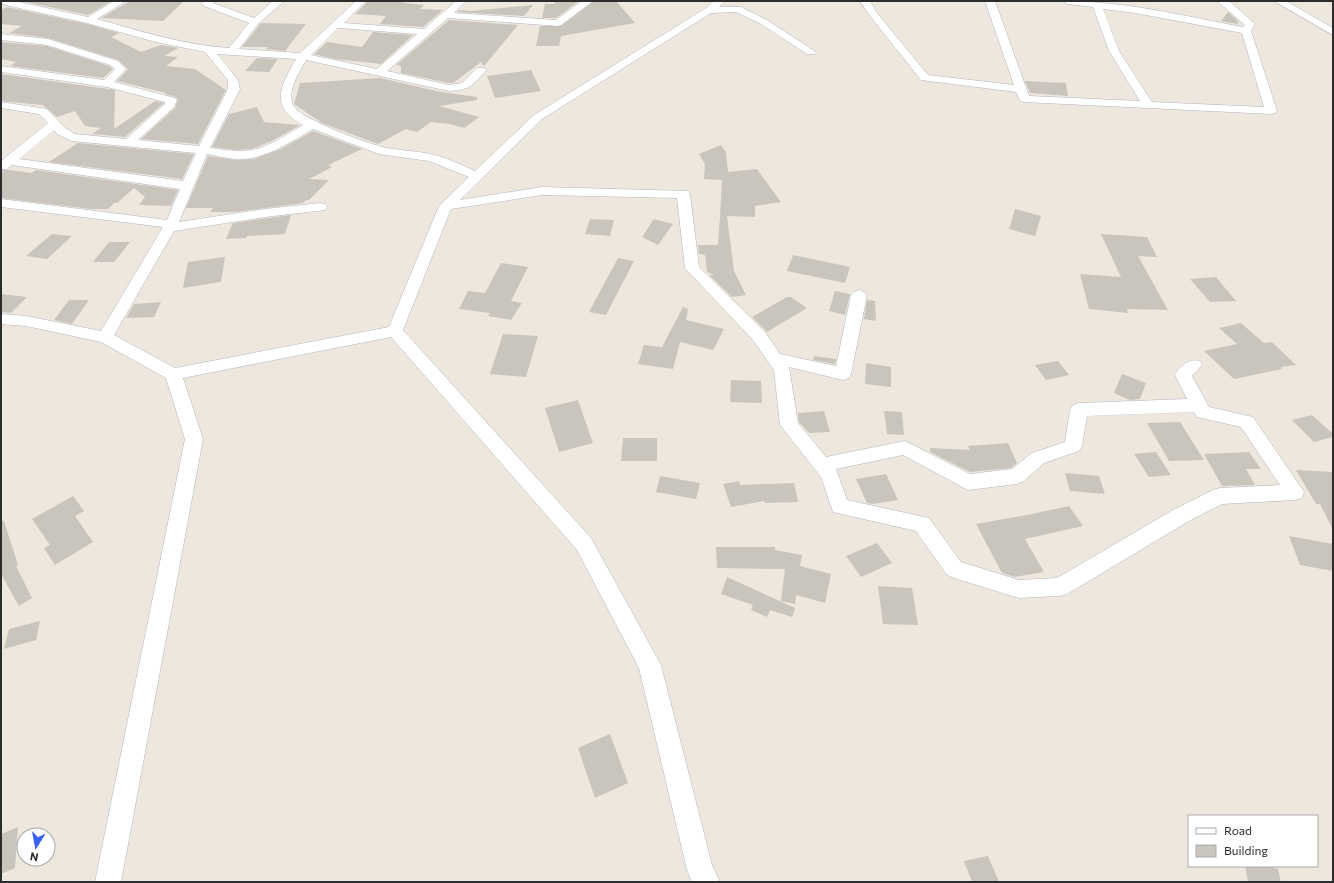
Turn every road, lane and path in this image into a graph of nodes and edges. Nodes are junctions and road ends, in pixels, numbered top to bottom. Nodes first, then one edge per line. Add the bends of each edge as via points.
1 (1, 1) edge
2 (121, 1) edge
3 (209, 1) edge
4 (278, 1) edge
5 (361, 1) edge
6 (461, 1) edge
7 (588, 1) edge
8 (720, 1) edge
9 (865, 1) edge
10 (990, 1) edge
11 (1068, 1) edge
12 (1222, 1) edge
13 (1279, 1) edge
14 (14, 2) edge
15 (1097, 6) junction
16 (709, 10) junction
17 (446, 15) junction
18 (89, 20) junction
19 (255, 22) junction
20 (334, 25) junction
21 (1246, 31) junction
22 (426, 32) junction
23 (1333, 32) edge
24 (1, 37) edge
25 (209, 50) junction
26 (232, 52) junction
27 (811, 52) dead end
28 (303, 56) junction
29 (1, 68) edge
30 (481, 70) dead end
31 (380, 72) junction
32 (107, 84) junction
33 (1021, 89) junction
34 (1, 105) edge
35 (1148, 105) junction
36 (55, 123) junction
37 (312, 125) junction
38 (128, 142) junction
39 (203, 150) junction
40 (5, 165) edge
41 (478, 176) junction
42 (188, 186) junction
43 (1, 203) edge
44 (446, 206) junction
45 (320, 207) dead end
46 (170, 228) junction
47 (859, 295) dead end
48 (1, 319) edge
49 (395, 331) junction
50 (105, 337) junction
51 (774, 358) junction
52 (1194, 365) dead end
53 (173, 374) junction
54 (1200, 405) junction
55 (822, 465) junction
56 (108, 882) edge
57 (707, 882) edge

1 - 14 street
2 - 18 street
3 - 19 street via 207,4
4 - 19 street
5 - 20 street
6 - 17 street
7 - 17 street via 558,23
8 - 16 street
9 - 33 street via 925,78
10 - 33 street
11 - 15 street
12 - 21 street via 1250,24
13 - 23 street
14 - 18 street
15 - 21 street via 1135,10
15 - 35 street via 1114,51
16 - 27 street via 738,9
16 - 41 street via 538,117
17 - 22 street
18 - 25 street via 160,40
19 - 26 street
20 - 22 street
20 - 28 street
21 - 35 street via 1271,111
22 - 31 street
24 - 32 street via 48,42 114,63 122,69
25 - 26 street
25 - 39 street via 235,85
26 - 28 street
28 - 31 street
28 - 37 street via 285,96 291,111
29 - 32 street
30 - 31 street via 465,86 449,88
32 - 38 street via 171,100 170,105
33 - 35 street via 1024,99
34 - 36 street via 43,111
36 - 38 street via 61,131 72,137
36 - 40 street
37 - 39 street via 252,154
37 - 41 street via 383,151 432,158
38 - 39 street
39 - 42 street
40 - 42 street
41 - 44 street
42 - 46 street
43 - 46 street via 164,223 170,225
44 - 49 street
44 - 51 street via 542,191 683,194 692,268 759,336
45 - 46 street
46 - 50 street
47 - 51 street via 843,374
48 - 50 street via 26,321
49 - 53 street
49 - 57 street via 584,544 650,665 700,870
50 - 53 street
51 - 55 street via 782,369 789,425
52 - 54 street via 1183,375
53 - 56 street via 194,439
54 - 55 street via 1079,410 1073,446 1038,458 1017,476 968,482 905,448
54 - 55 street via 1203,412 1247,422 1295,492 1220,496 1180,516 1060,587 1019,589 954,569 922,524 840,506 829,474

